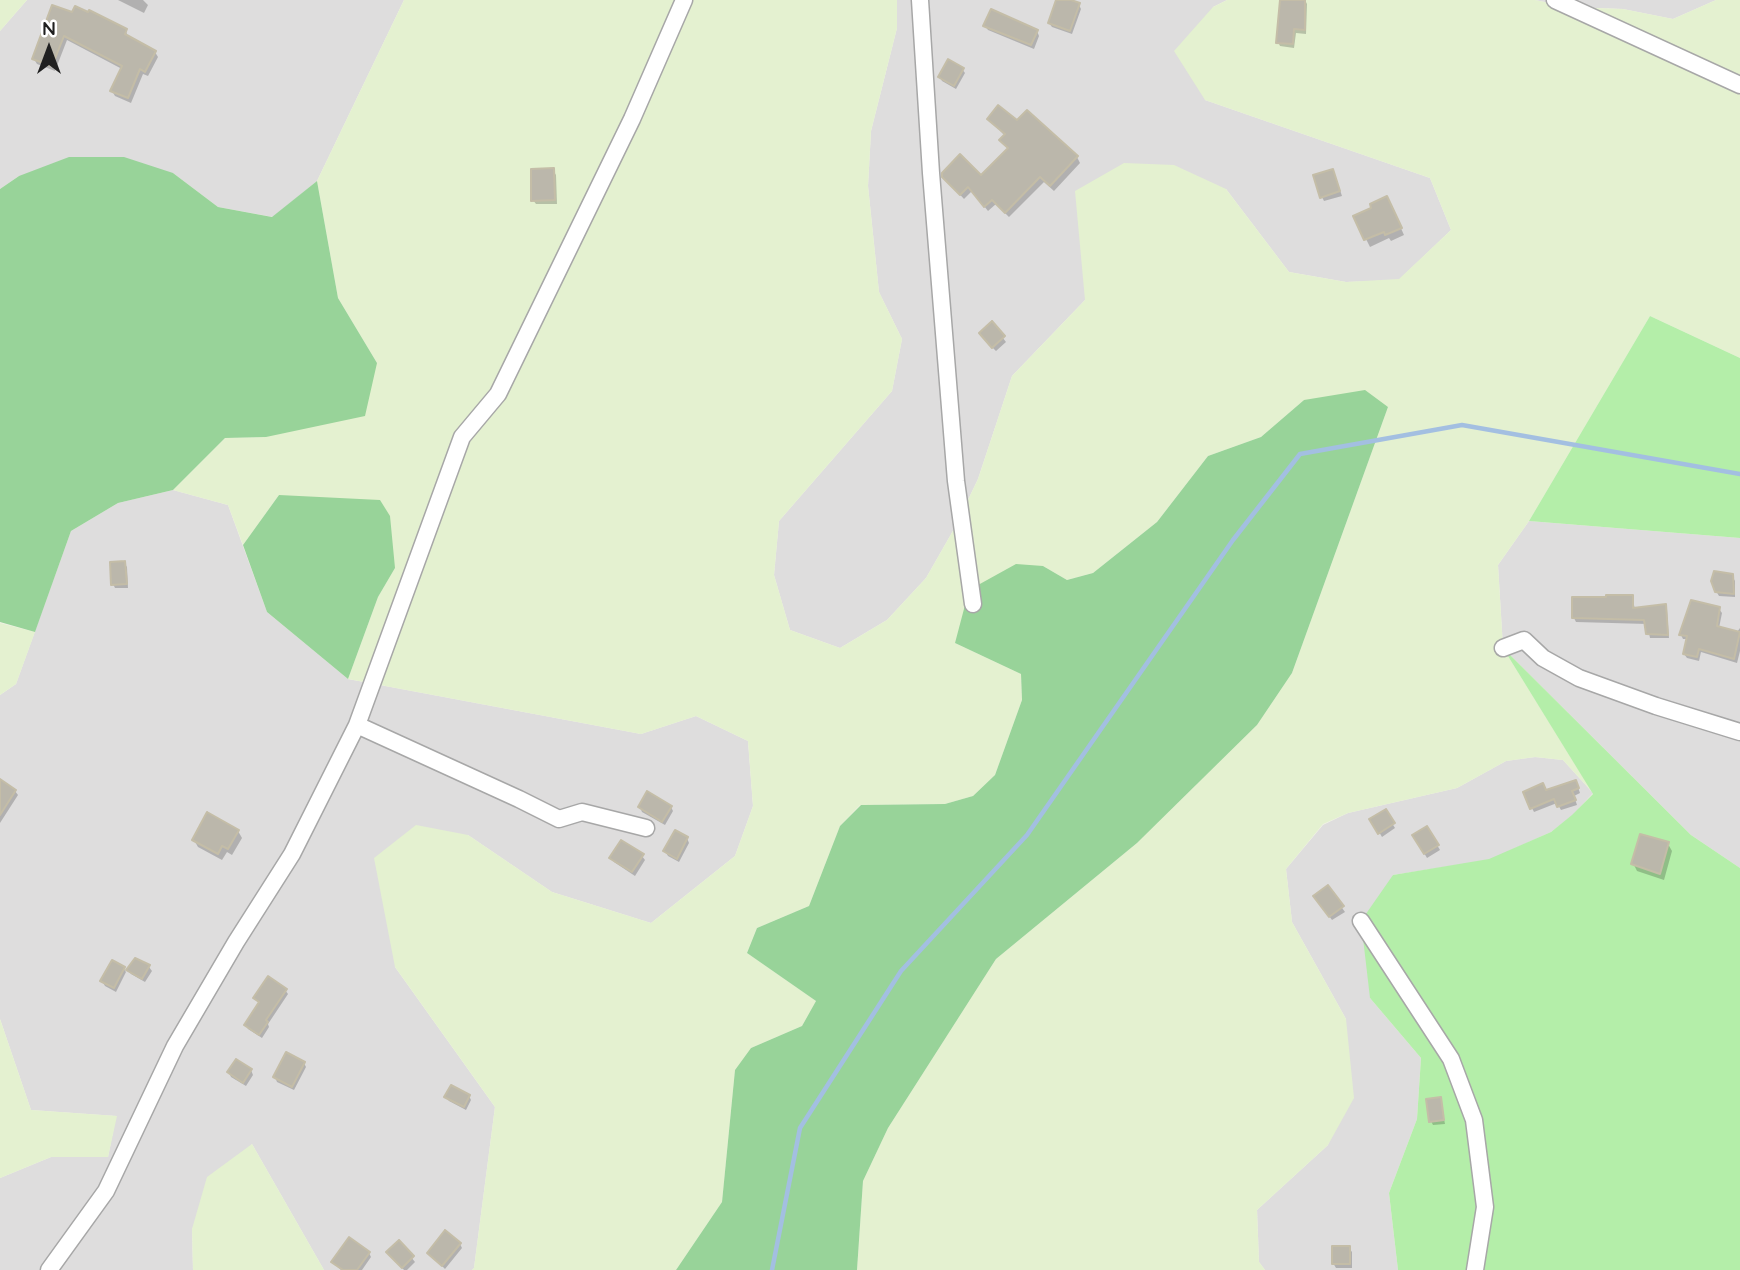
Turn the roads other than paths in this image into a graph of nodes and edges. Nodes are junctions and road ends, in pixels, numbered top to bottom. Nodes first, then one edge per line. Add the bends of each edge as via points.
1 (684, 0) edge
2 (920, 0) edge
3 (1555, 0) edge
4 (1740, 85) edge
5 (974, 604) dead end
6 (1503, 648) dead end
7 (357, 725) junction
8 (1740, 732) edge
9 (646, 828) dead end
10 (1362, 920) dead end
11 (49, 1270) edge
12 (1475, 1270) edge

1 - 7 street via 626,132 498,394 462,437
2 - 5 street via 956,481
3 - 4 street
6 - 8 street via 1524,639 1543,658 1579,678
7 - 9 street via 559,819 582,812
7 - 11 street via 292,854 175,1046 106,1191
10 - 12 street via 1451,1059 1474,1120 1485,1207

